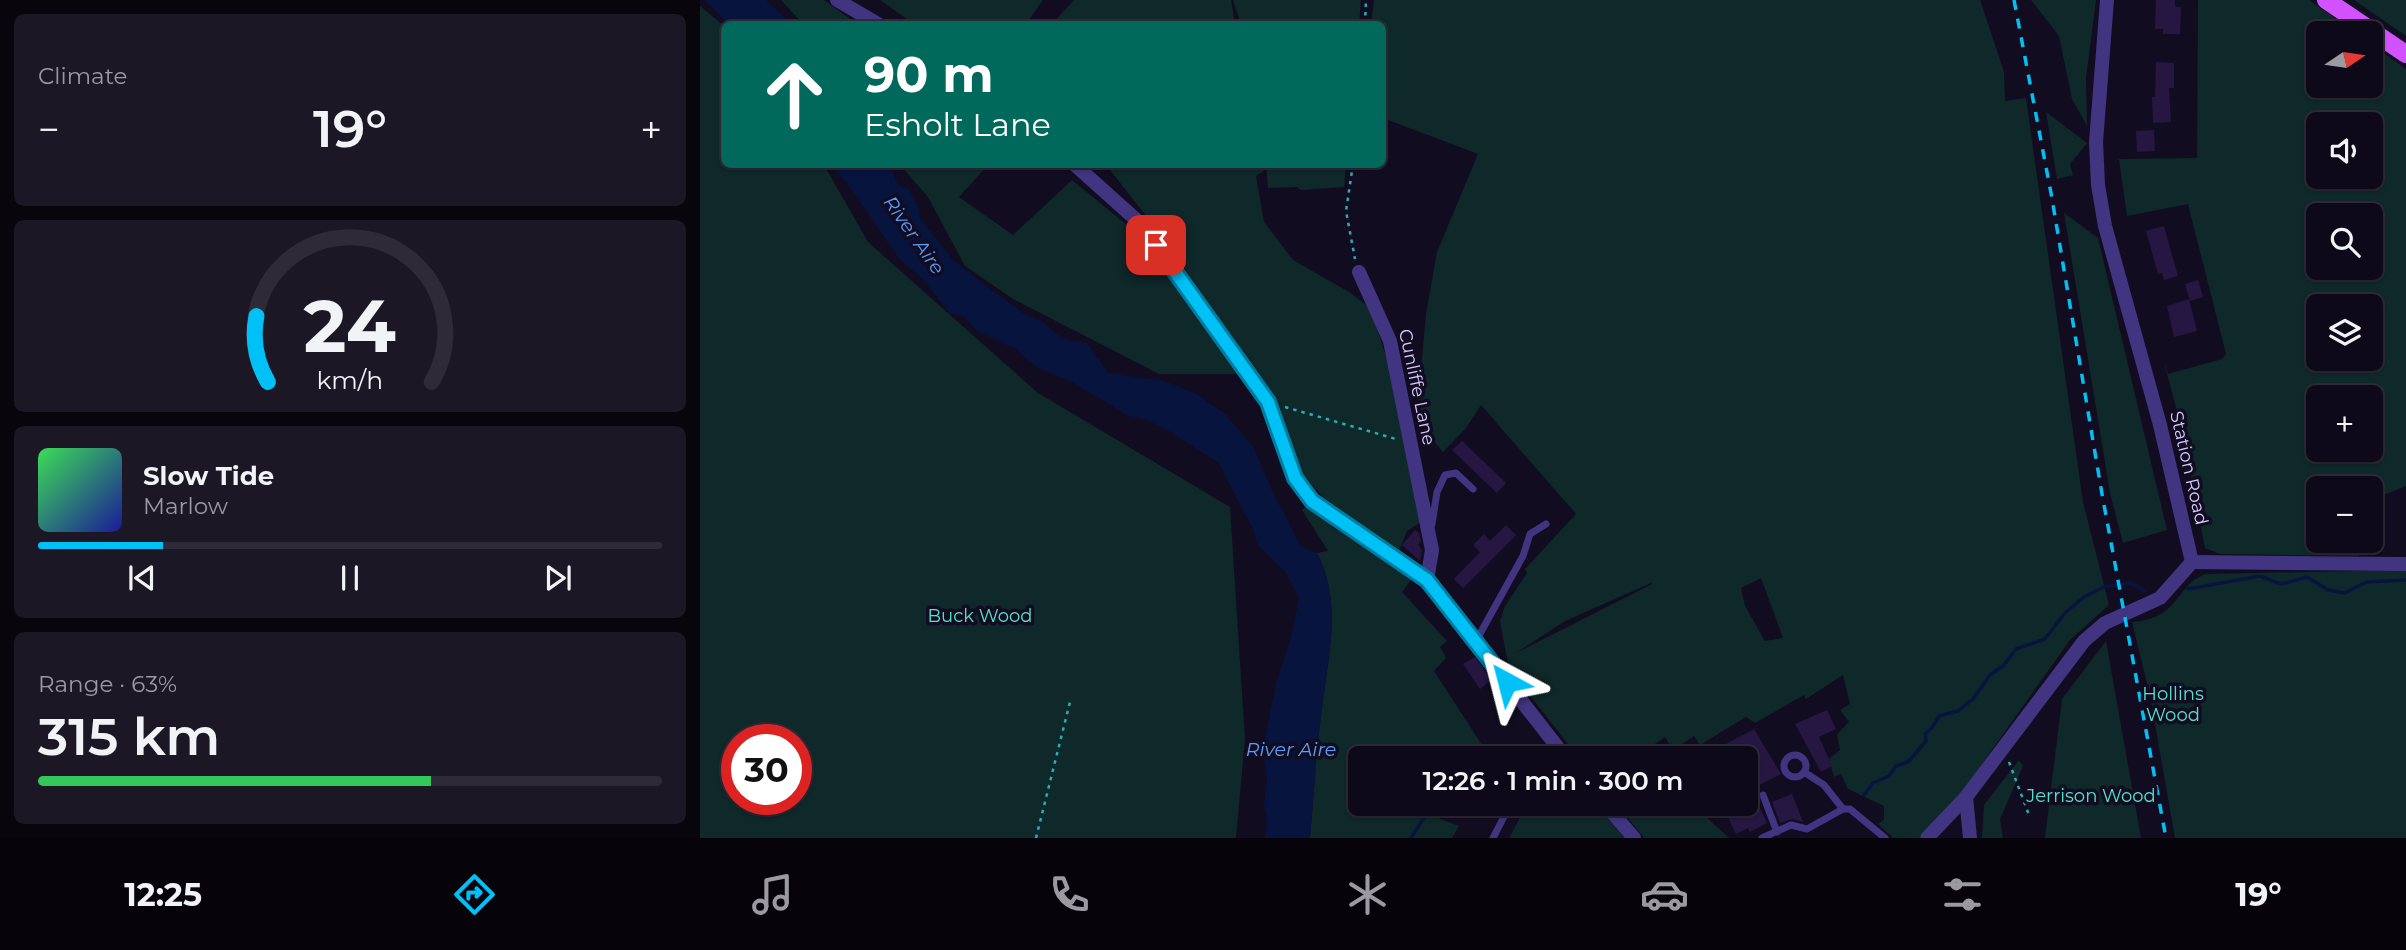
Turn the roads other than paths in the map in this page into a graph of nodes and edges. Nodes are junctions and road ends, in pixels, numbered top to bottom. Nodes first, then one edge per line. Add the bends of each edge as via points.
1 (837, 0) edge
2 (2107, 0) edge
3 (2326, 0) edge
4 (873, 21) edge
5 (2406, 54) edge
6 (1078, 168) edge
7 (1359, 272) road end
8 (1473, 489) dead end
9 (1546, 524) dead end
10 (1429, 539) junction
11 (2192, 562) junction
12 (2406, 564) edge
13 (1427, 580) junction
14 (1476, 642) junction
15 (1553, 743) junction
16 (1550, 746) edge
17 (1556, 746) edge
18 (1804, 772) dead end
19 (1763, 796) dead end
20 (1966, 797) junction
21 (1843, 809) junction
22 (1504, 816) edge
23 (1615, 816) edge
24 (1777, 832) junction
25 (1493, 838) edge
26 (1633, 838) edge
27 (1762, 838) edge
28 (1885, 838) edge
29 (1927, 838) edge
30 (1970, 838) edge

1 - 4 street
2 - 11 street, Station Road via 2096,142 2098,185
3 - 5 main road
6 - 13 street via 1142,225 1268,402 1295,478 1312,501
7 - 10 street, Cunliffe Lane via 1390,341
8 - 10 lane via 1456,473 1445,475 1437,492
9 - 14 lane via 1530,534 1523,556
10 - 13 street, Cunliffe Lane via 1432,560
11 - 12 street
11 - 20 street via 2160,598 2105,623 2084,641
13 - 14 street
14 - 15 street
15 - 16 lane
15 - 17 street
18 - 21 lane via 1824,785
19 - 24 lane
20 - 29 street
20 - 30 street
21 - 24 lane via 1807,829 1791,825
21 - 28 lane via 1850,809
22 - 25 lane
23 - 26 street
24 - 27 lane

